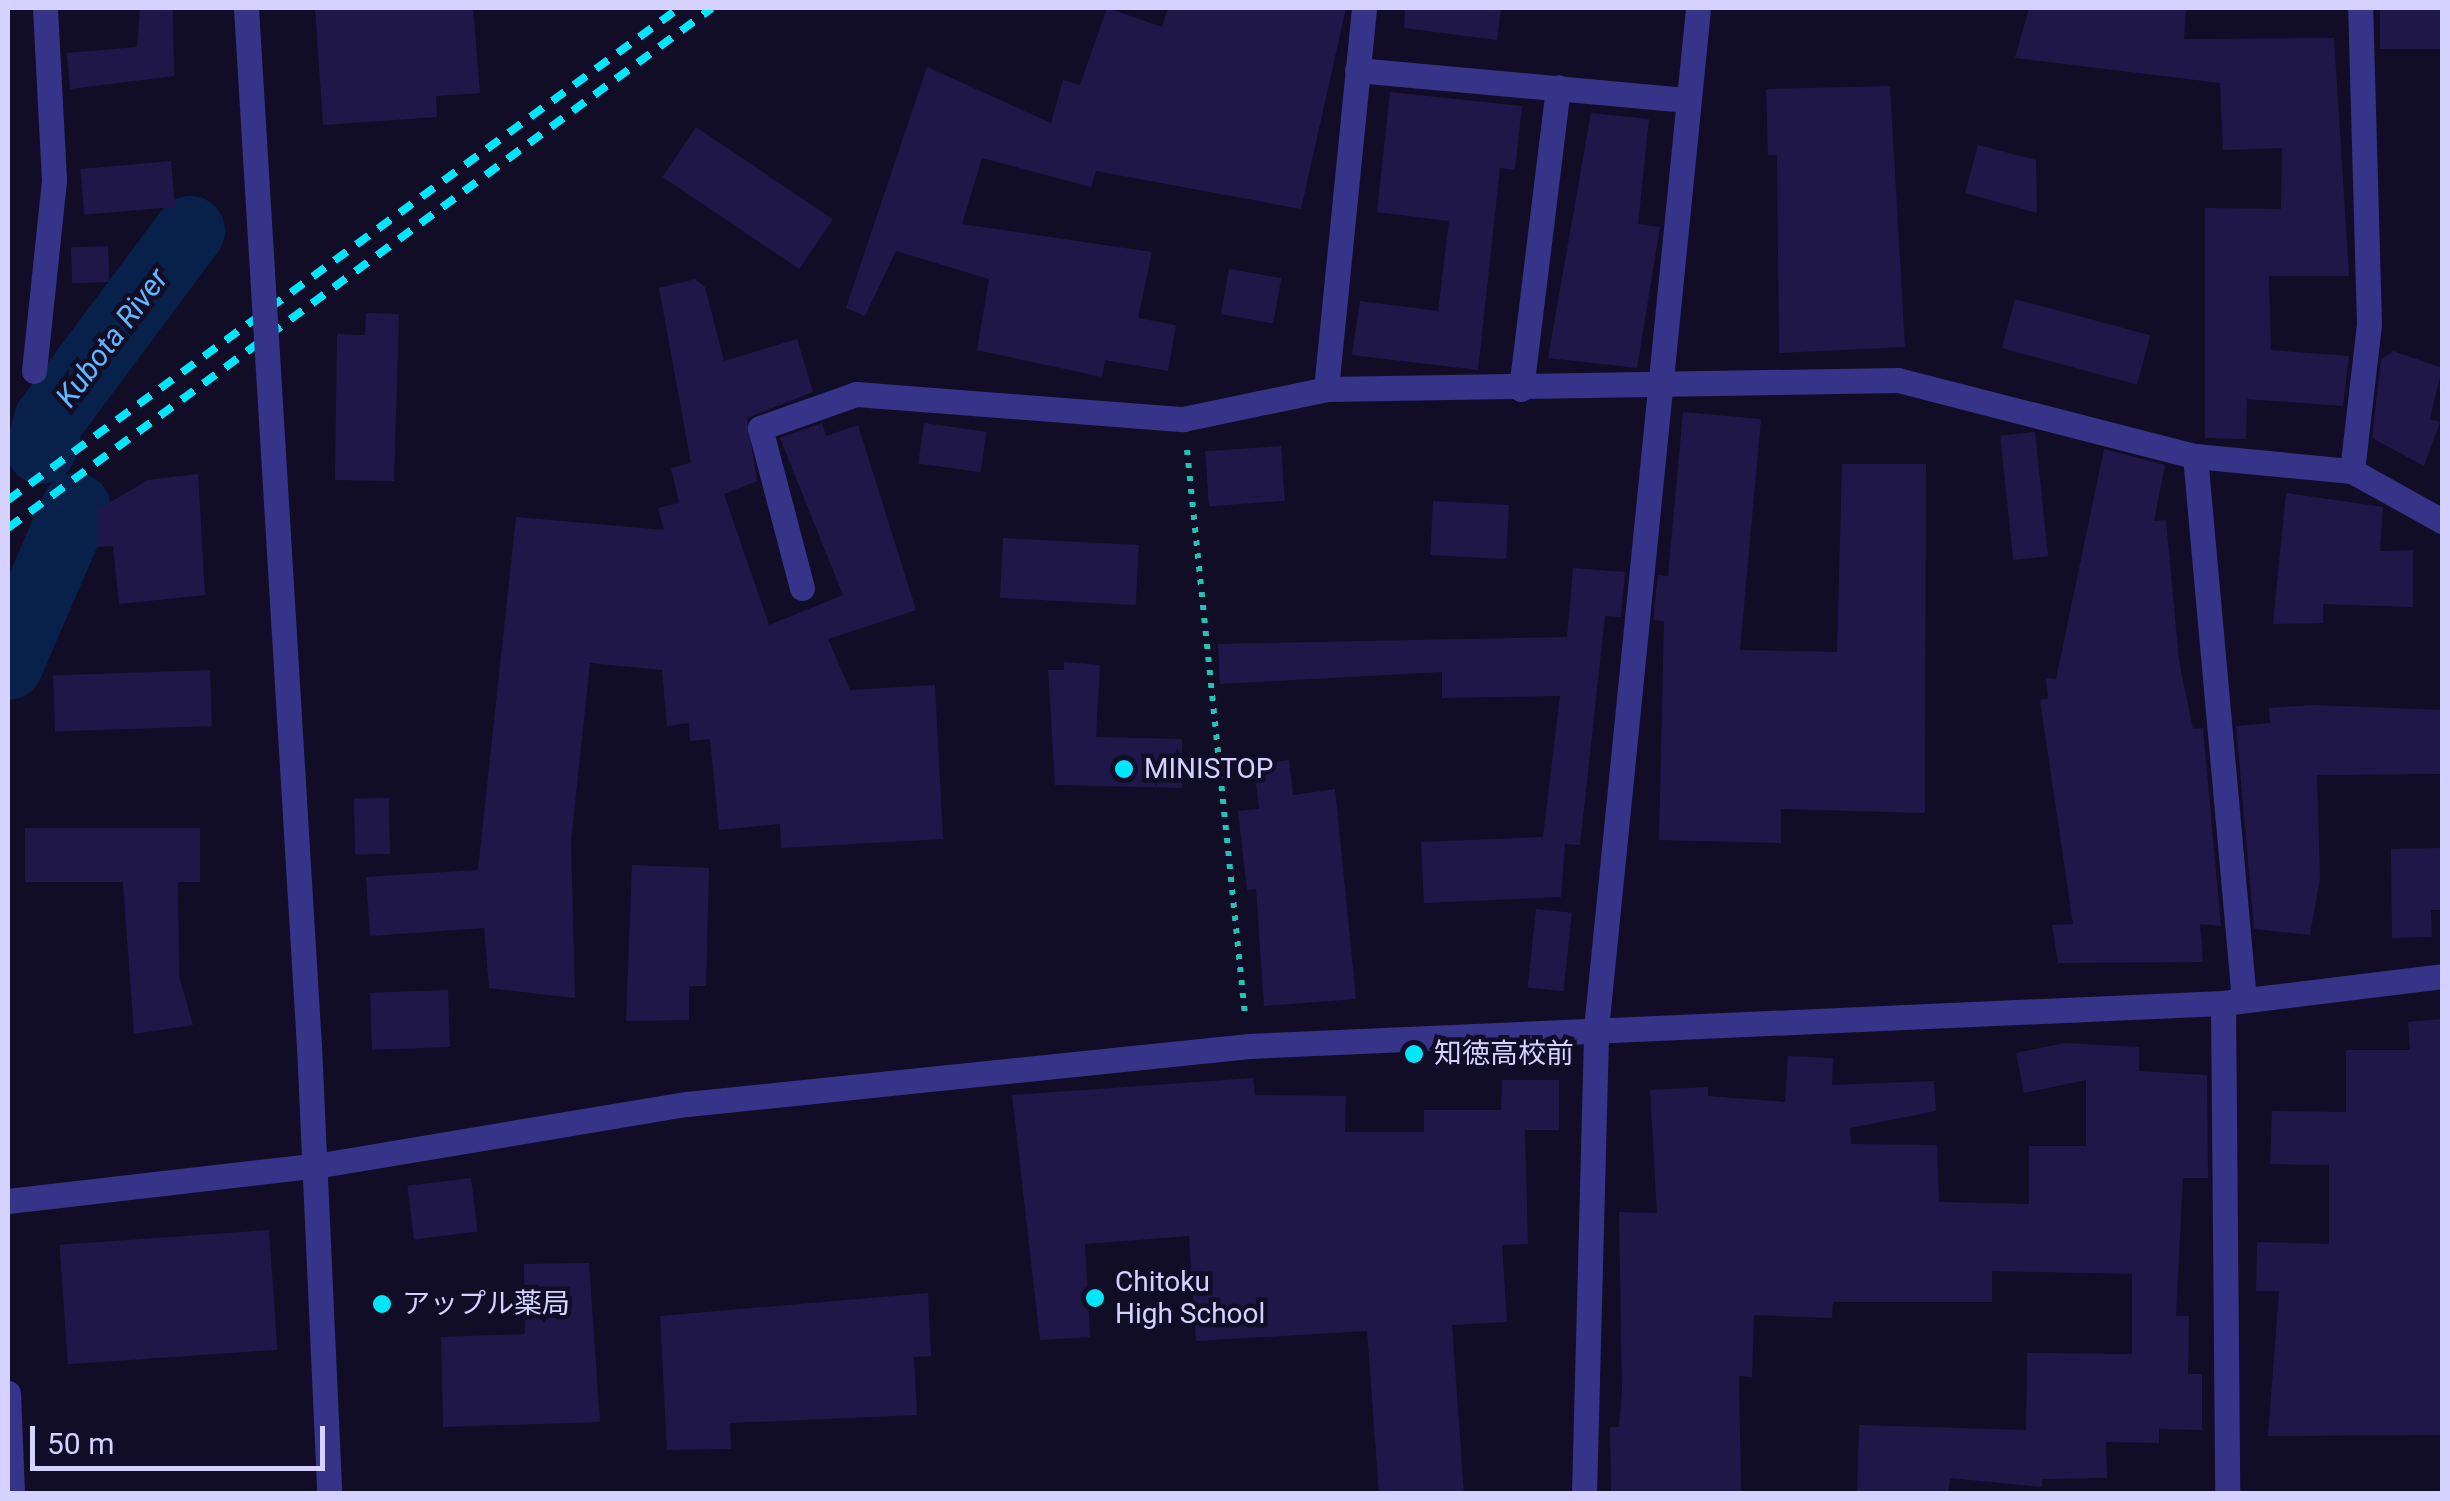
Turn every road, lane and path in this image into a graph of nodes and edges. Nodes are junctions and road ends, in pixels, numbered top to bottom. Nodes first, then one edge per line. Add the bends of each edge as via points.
1 (44, 8) edge
2 (246, 8) edge
3 (1364, 8) edge
4 (1698, 8) edge
5 (2360, 8) edge
6 (1358, 70) junction
7 (1558, 87) junction
8 (1688, 100) junction
9 (34, 371) dead end
10 (1658, 387) junction
11 (1521, 388) junction
12 (1326, 389) junction
13 (1184, 419) junction
14 (2195, 456) junction
15 (2352, 471) junction
16 (2442, 521) edge
17 (802, 588) dead end
18 (2442, 976) edge
19 (2233, 1002) junction
20 (1596, 1029) junction
21 (1248, 1046) junction
22 (321, 1165) junction
23 (8, 1201) edge
24 (8, 1393) edge
25 (12, 1494) edge
26 (328, 1494) edge
27 (1584, 1494) edge
28 (2227, 1494) edge

1 - 9 street via 54,180
2 - 22 street, bridge
3 - 6 street
4 - 8 street
5 - 15 street via 2370,324
6 - 7 street
6 - 12 street
7 - 8 street
7 - 11 street
8 - 10 street
10 - 11 street
10 - 14 street via 1898,380
10 - 20 street
11 - 12 street
12 - 13 street
13 - 17 street via 856,394 760,428
13 - 21 path
14 - 15 street
14 - 19 street
15 - 16 street
18 - 19 street
19 - 20 street
19 - 28 street
20 - 21 street
20 - 27 street
21 - 22 street via 687,1104
22 - 23 street
22 - 26 street
24 - 25 street

